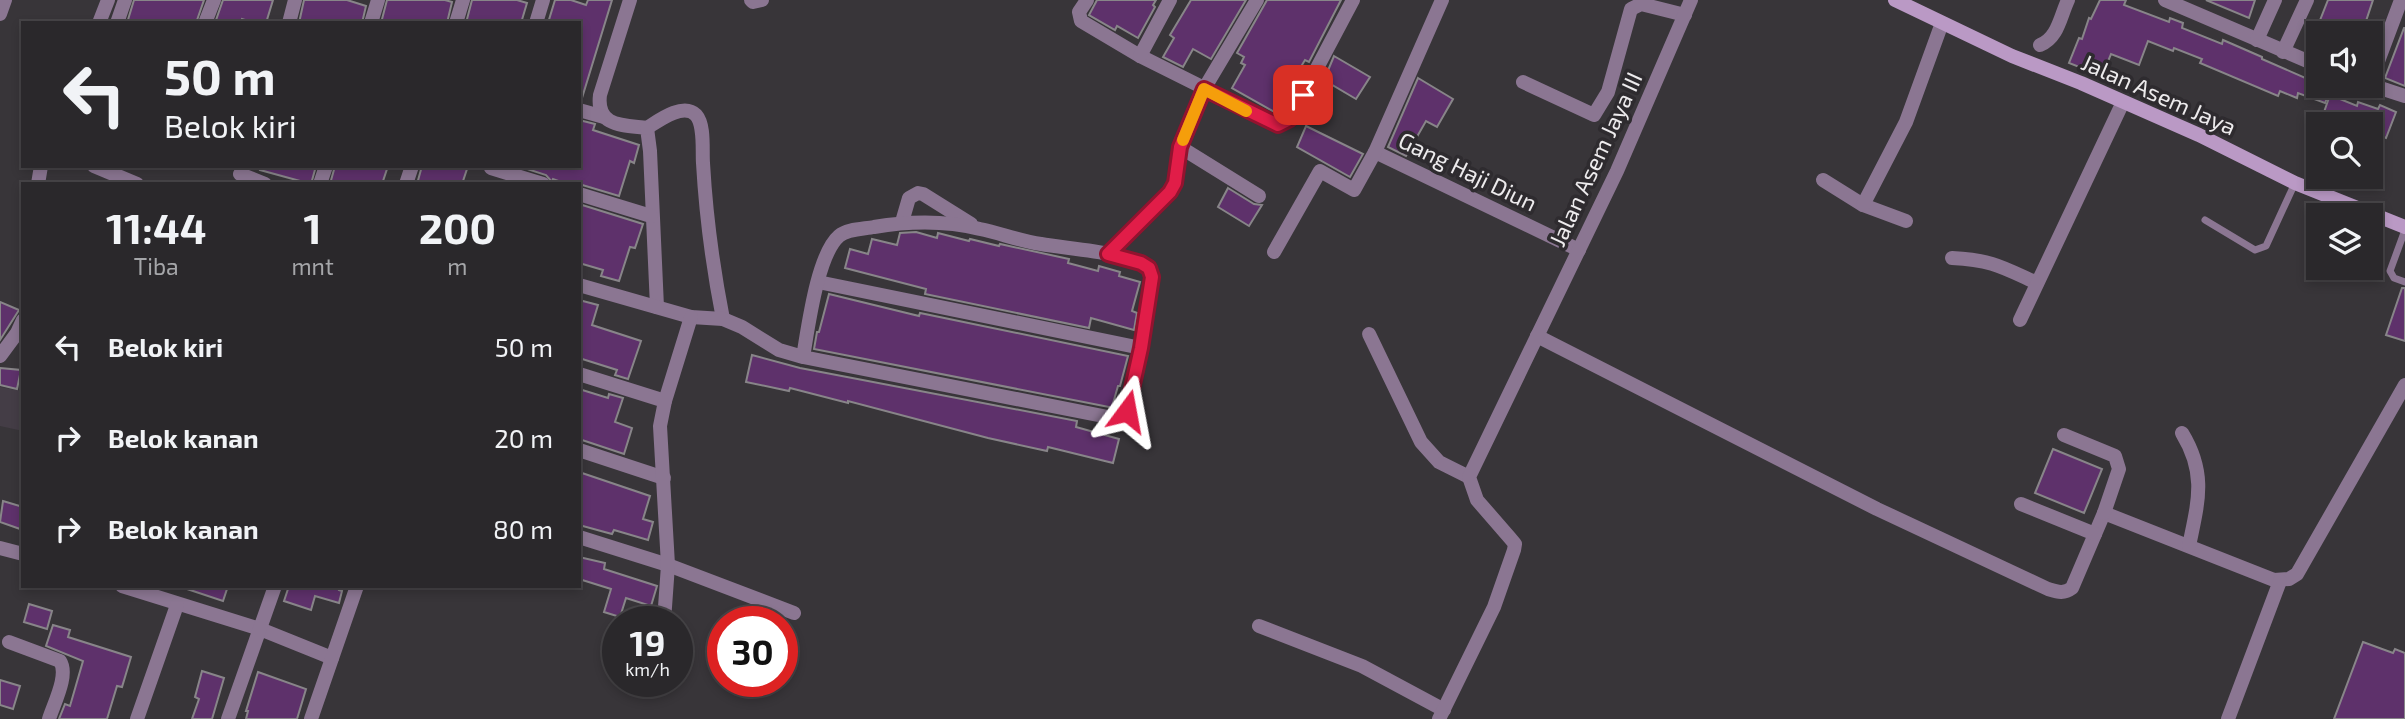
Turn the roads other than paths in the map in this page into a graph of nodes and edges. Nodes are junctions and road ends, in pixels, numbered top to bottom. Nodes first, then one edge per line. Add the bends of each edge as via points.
1 (5, 0) edge
2 (108, 0) edge
3 (125, 0) edge
4 (214, 0) edge
5 (295, 0) edge
6 (378, 0) edge
7 (463, 0) edge
8 (543, 0) edge
9 (630, 0) edge
10 (751, 0) edge
11 (762, 0) edge
12 (1087, 0) edge
13 (1170, 0) edge
14 (1257, 0) edge
15 (1353, 0) edge
16 (1442, 0) edge
17 (1691, 0) edge
18 (1895, 0) edge
19 (2068, 0) edge
20 (2274, 0) edge
21 (2307, 0) edge
22 (2401, 0) edge
23 (2173, 2) edge
24 (0, 14) edge
25 (1685, 15) junction
26 (100, 21) edge
27 (118, 21) edge
28 (206, 21) edge
29 (290, 21) edge
30 (372, 21) edge
31 (457, 21) edge
32 (537, 21) edge
33 (1942, 23) junction
34 (2256, 40) junction
35 (2040, 45) dead end
36 (2383, 50) edge
37 (2283, 52) junction
38 (1140, 57) junction
39 (2306, 61) edge
40 (1523, 82) dead end
41 (2383, 88) edge
42 (1204, 89) junction
43 (2405, 96) edge
44 (2123, 102) junction
45 (581, 111) edge
46 (604, 117) junction
47 (647, 128) junction
48 (1180, 147) junction
49 (1375, 152) junction
50 (99, 168) edge
51 (494, 168) edge
52 (240, 175) edge
53 (1824, 180) dead end
54 (132, 182) edge
55 (259, 182) edge
56 (537, 182) edge
57 (2295, 183) junction
58 (581, 195) edge
59 (1259, 195) dead end
60 (1863, 205) junction
61 (651, 216) junction
62 (2205, 220) dead end
63 (1906, 221) dead end
64 (902, 222) junction
65 (978, 228) junction
66 (2405, 229) edge
67 (1578, 250) junction
68 (1274, 252) dead end
69 (1108, 254) junction
70 (1952, 258) dead end
71 (818, 282) junction
72 (2405, 282) edge
73 (2037, 283) junction
74 (581, 286) edge
75 (657, 307) junction
76 (691, 317) junction
77 (723, 319) junction
78 (2020, 320) dead end
79 (21, 324) edge
80 (1369, 334) dead end
81 (1537, 335) junction
82 (1141, 348) junction
83 (0, 356) edge
84 (803, 357) junction
85 (581, 375) edge
86 (2404, 391) edge
87 (665, 401) junction
88 (2182, 433) dead end
89 (2064, 435) dead end
90 (581, 451) edge
91 (1469, 477) junction
92 (664, 478) junction
93 (2021, 503) dead end
94 (2104, 513) junction
95 (2095, 534) junction
96 (581, 538) edge
97 (2189, 546) junction
98 (0, 548) edge
99 (21, 553) edge
100 (667, 565) junction
101 (2280, 581) junction
102 (128, 588) edge
103 (274, 588) edge
104 (356, 588) edge
105 (177, 605) junction
106 (665, 606) edge
107 (775, 606) edge
108 (1259, 626) dead end
109 (260, 629) junction
110 (9, 642) dead end
111 (332, 658) junction
112 (1441, 715) edge
113 (48, 719) edge
114 (137, 719) edge
115 (228, 719) edge
116 (311, 719) edge
117 (2228, 719) edge

1 - 24 street
2 - 26 street
3 - 27 street
4 - 28 street
5 - 29 street
6 - 30 street
7 - 31 street
8 - 32 street
9 - 46 street via 600,95
10 - 11 street
12 - 38 street via 1079,12 1081,20
13 - 38 street
14 - 42 street
15 - 42 street via 1290,119 1283,124 1269,122
16 - 49 street
17 - 25 street, Jalan Asem Jaya III
18 - 33 main road, Jalan Asem Jaya
19 - 35 street via 2054,35
20 - 34 street
21 - 37 street
22 - 36 street
23 - 34 street
25 - 40 street via 1641,4 1631,9 1608,92 1594,115
25 - 67 street, Jalan Asem Jaya III
33 - 44 main road, Jalan Asem Jaya
33 - 60 street via 1906,122
34 - 37 street
37 - 39 street
38 - 42 street
41 - 43 street
42 - 48 street
44 - 57 main road, Jalan Asem Jaya
44 - 73 street
45 - 46 street
46 - 47 street via 617,124
47 - 61 street
47 - 77 street via 681,110 698,118
48 - 59 street
48 - 69 street via 1170,192
49 - 67 street, Gang Haji Diun
49 - 68 street via 1354,190 1320,171
50 - 54 street
51 - 56 street
52 - 55 street
53 - 60 street
57 - 62 lane via 2262,250
57 - 66 main road, Jalan Asem Jaya
58 - 61 street
60 - 63 street
61 - 75 street
64 - 65 street
64 - 65 street via 909,198 918,193
64 - 71 street via 840,234
65 - 69 street
66 - 72 lane via 2390,271
67 - 81 street, Jalan Asem Jaya III
69 - 82 street via 1149,268 1152,283
70 - 73 street via 1982,259
71 - 82 street
71 - 84 street
73 - 78 street
74 - 75 street
75 - 76 street
76 - 77 street
76 - 87 street
77 - 84 street via 779,350
79 - 83 street
80 - 91 street via 1421,442 1438,462
81 - 91 street, Jalan Asem Jaya III
81 - 95 street via 1878,509 2048,589 2067,592 2072,588
82 - 84 street via 1127,411 1108,418
85 - 87 street
86 - 101 street via 2297,574
87 - 92 street via 660,426
88 - 97 street via 2197,464 2198,499
89 - 94 street via 2115,456 2119,469
90 - 92 street
91 - 112 street via 1477,500 1510,538 1514,550 1494,607
92 - 100 street
93 - 95 street
94 - 95 street
94 - 97 street
96 - 100 street
97 - 101 street
98 - 99 street
100 - 106 street
100 - 107 street
101 - 117 street
102 - 105 street
103 - 109 street
104 - 111 street
105 - 109 street
105 - 114 street
108 - 112 street via 1362,666
109 - 111 street
109 - 115 street
110 - 113 street via 63,665
111 - 116 street

